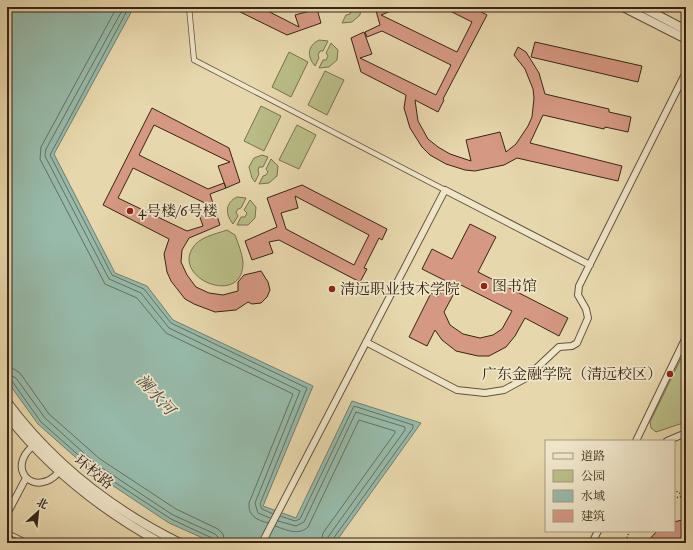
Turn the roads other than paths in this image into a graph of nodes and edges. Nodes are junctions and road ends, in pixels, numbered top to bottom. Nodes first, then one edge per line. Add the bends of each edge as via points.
1 (188, 7) edge
2 (623, 7) edge
3 (642, 7) edge
4 (686, 30) edge
5 (686, 39) edge
6 (686, 72) edge
7 (445, 190) junction
8 (590, 265) junction
9 (686, 337) edge
10 (366, 342) junction
11 (7, 402) edge
12 (7, 414) edge
13 (686, 433) edge
14 (636, 440) edge
15 (669, 440) edge
16 (33, 446) junction
17 (59, 472) junction
18 (26, 478) junction
19 (7, 514) edge
20 (7, 532) edge
21 (598, 532) edge
22 (30, 543) edge
23 (161, 543) edge
24 (180, 543) edge
25 (262, 543) edge
26 (592, 543) edge

1 - 7 street via 194,60
2 - 5 street
3 - 4 street
6 - 8 street
7 - 8 street
7 - 10 street
8 - 10 street via 578,290 588,318 577,343 559,347 526,378 504,390 477,393 457,390
9 - 14 street
10 - 25 street
11 - 24 street, 环校路 via 47,450 90,488 131,517
12 - 16 street, 环校路
13 - 15 street
16 - 17 street, 环校路
16 - 18 street via 21,464
17 - 18 street via 46,482 35,483
17 - 23 street, 环校路 via 116,517
18 - 19 street
20 - 22 lane
21 - 26 street

